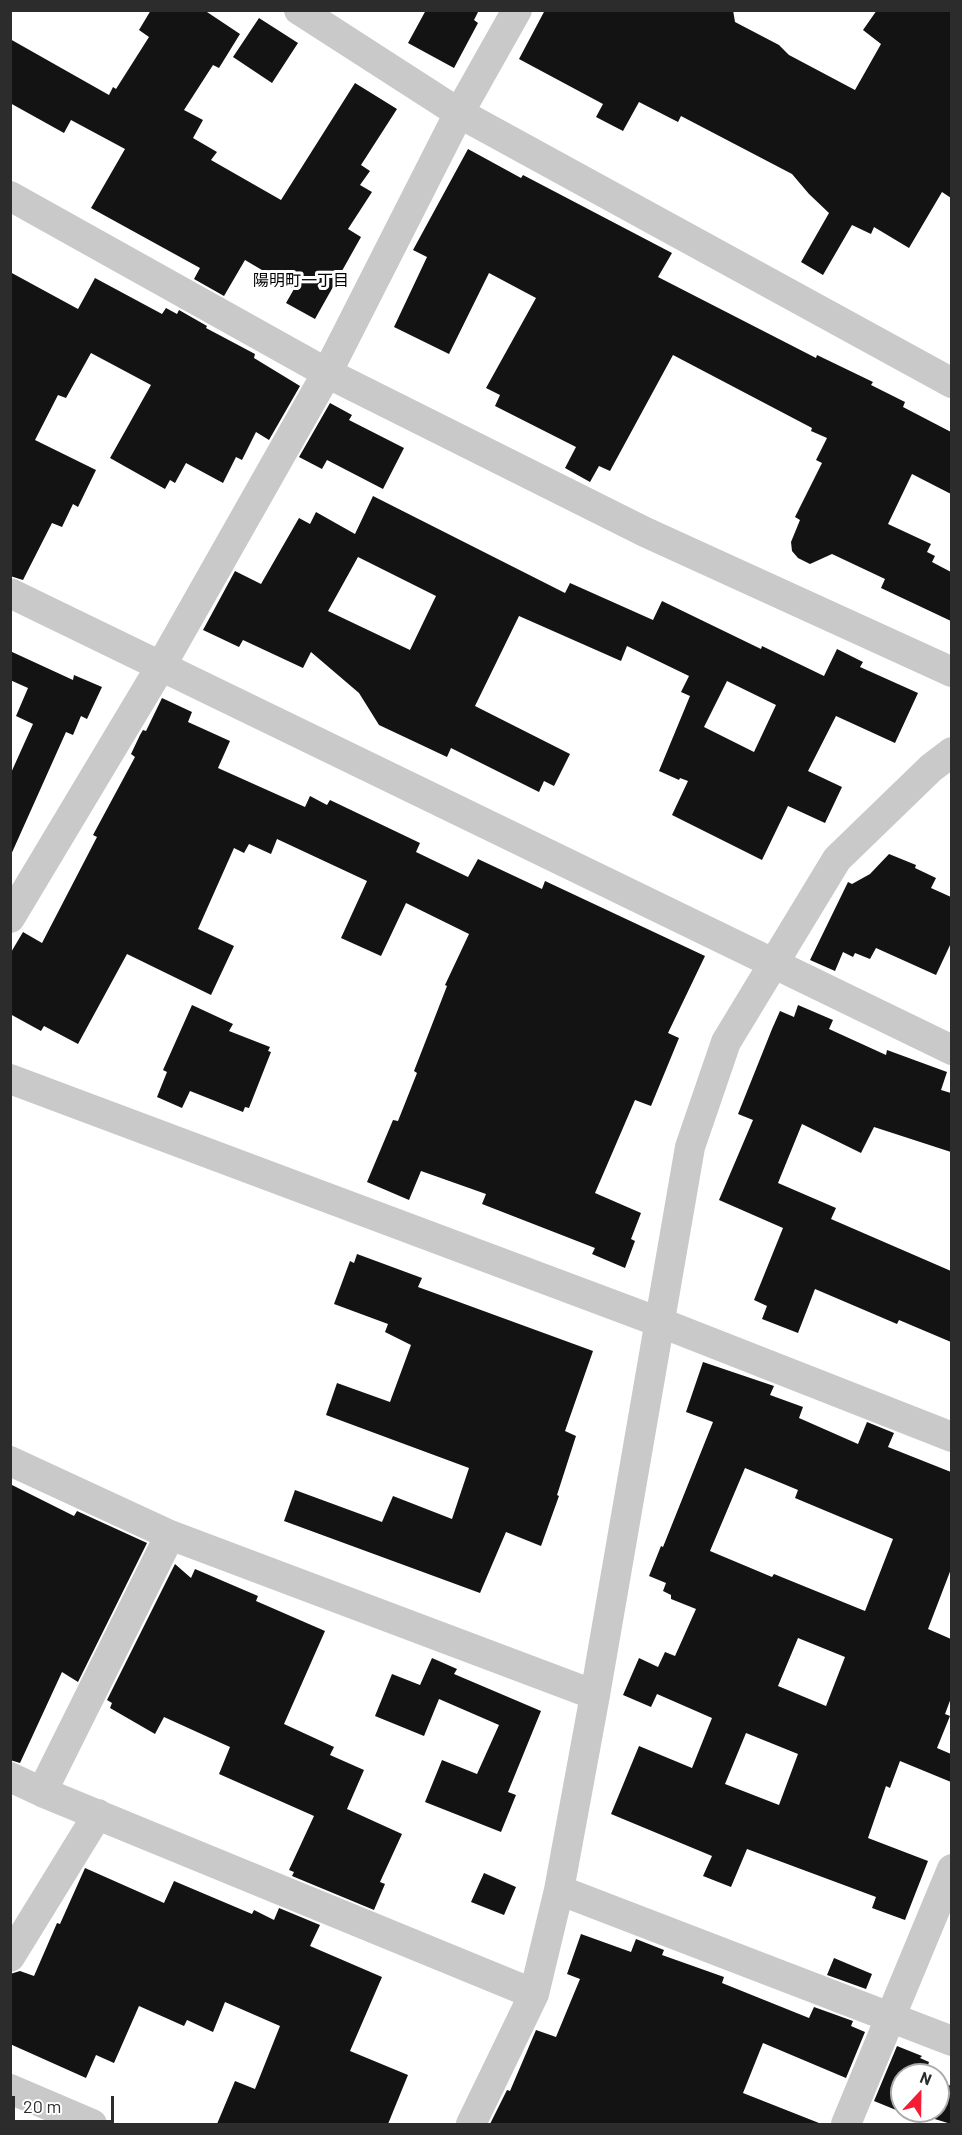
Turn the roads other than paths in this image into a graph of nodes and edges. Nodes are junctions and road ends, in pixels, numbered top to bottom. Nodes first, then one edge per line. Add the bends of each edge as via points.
1 (299, 10) edge
2 (517, 10) edge
3 (459, 113) junction
4 (10, 196) edge
5 (327, 374) junction
6 (951, 384) edge
7 (10, 593) edge
8 (160, 666) junction
9 (951, 672) edge
10 (951, 752) edge
11 (15, 901) edge
12 (773, 962) junction
13 (951, 1050) edge
14 (10, 1079) edge
15 (659, 1322) junction
16 (951, 1437) edge
17 (10, 1461) edge
18 (170, 1535) junction
19 (595, 1695) junction
20 (10, 1777) edge
21 (42, 1792) junction
22 (98, 1814) junction
23 (951, 1869) edge
24 (559, 1890) junction
25 (10, 1957) edge
26 (534, 1994) junction
27 (890, 2018) junction
28 (951, 2041) edge
29 (10, 2089) edge
30 (92, 2124) edge
31 (471, 2124) edge
32 (846, 2124) edge

1 - 3 street
2 - 3 street
3 - 5 street
3 - 6 street
4 - 5 street
5 - 8 street
5 - 9 street via 645,532
7 - 8 street
8 - 11 street
8 - 12 street
10 - 12 street via 837,859
12 - 13 street
12 - 15 street via 726,1042 690,1147
14 - 15 street
15 - 16 street
15 - 19 street
17 - 18 street
18 - 19 street
18 - 21 street
19 - 24 street
20 - 21 street
21 - 22 street
22 - 25 street
22 - 26 street
23 - 27 street
24 - 26 street
24 - 27 street
26 - 31 street
27 - 28 street
27 - 32 street
29 - 30 street

